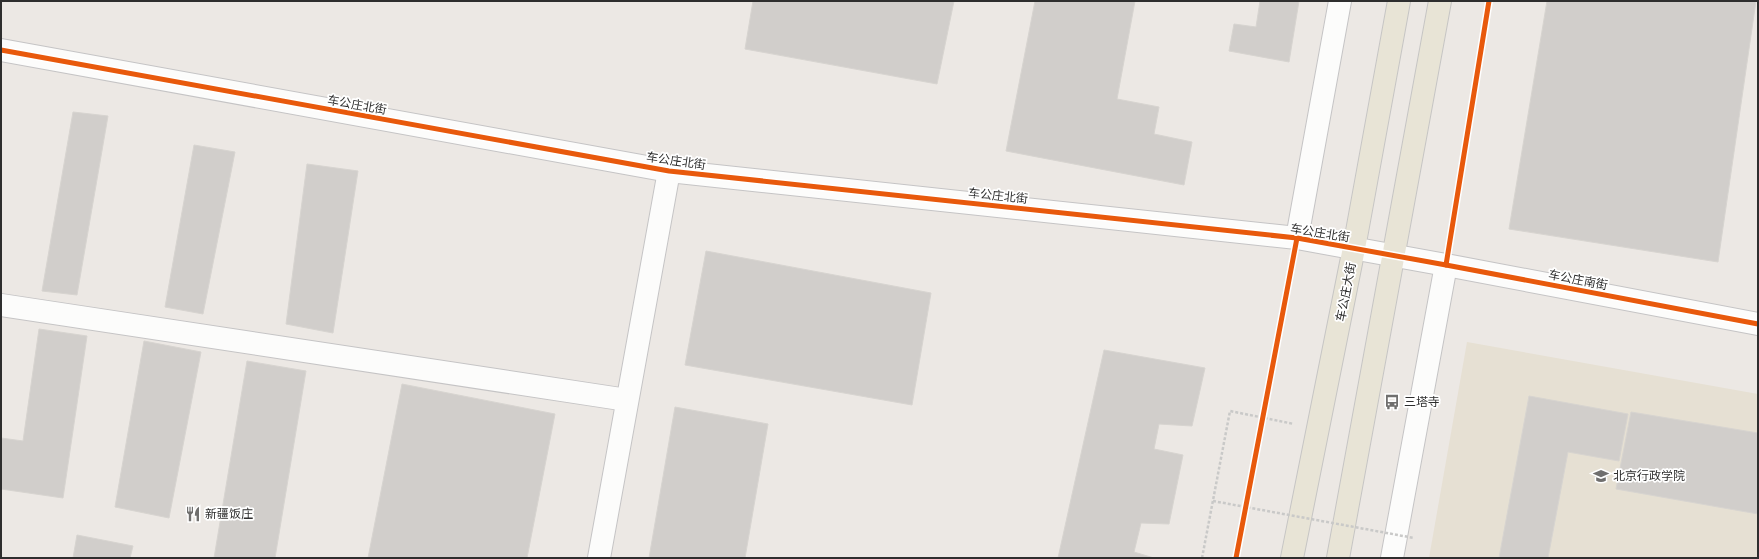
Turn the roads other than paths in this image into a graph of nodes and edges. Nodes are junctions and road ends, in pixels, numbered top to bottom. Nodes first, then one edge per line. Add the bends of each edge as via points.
1 (1340, 1) edge
2 (1399, 1) edge
3 (1440, 1) edge
4 (1, 50) edge
5 (669, 171) junction
6 (1297, 238) junction
7 (1354, 248) junction
8 (1394, 255) junction
9 (1446, 265) junction
10 (1, 305) edge
11 (1758, 324) edge
12 (628, 400) junction
13 (598, 558) edge
14 (1292, 558) edge
15 (1338, 558) edge
16 (1392, 558) edge

1 - 6 street
2 - 7 main road, 车公庄大街
3 - 8 main road
4 - 5 street, 车公庄北街
5 - 6 street, 车公庄北街
5 - 12 street
6 - 7 street, 车公庄北街
7 - 8 street, 车公庄北街
7 - 14 main road, 车公庄大街
8 - 9 street, 车公庄南街
8 - 15 main road
9 - 11 street, 车公庄南街
9 - 16 street
10 - 12 street
12 - 13 street

